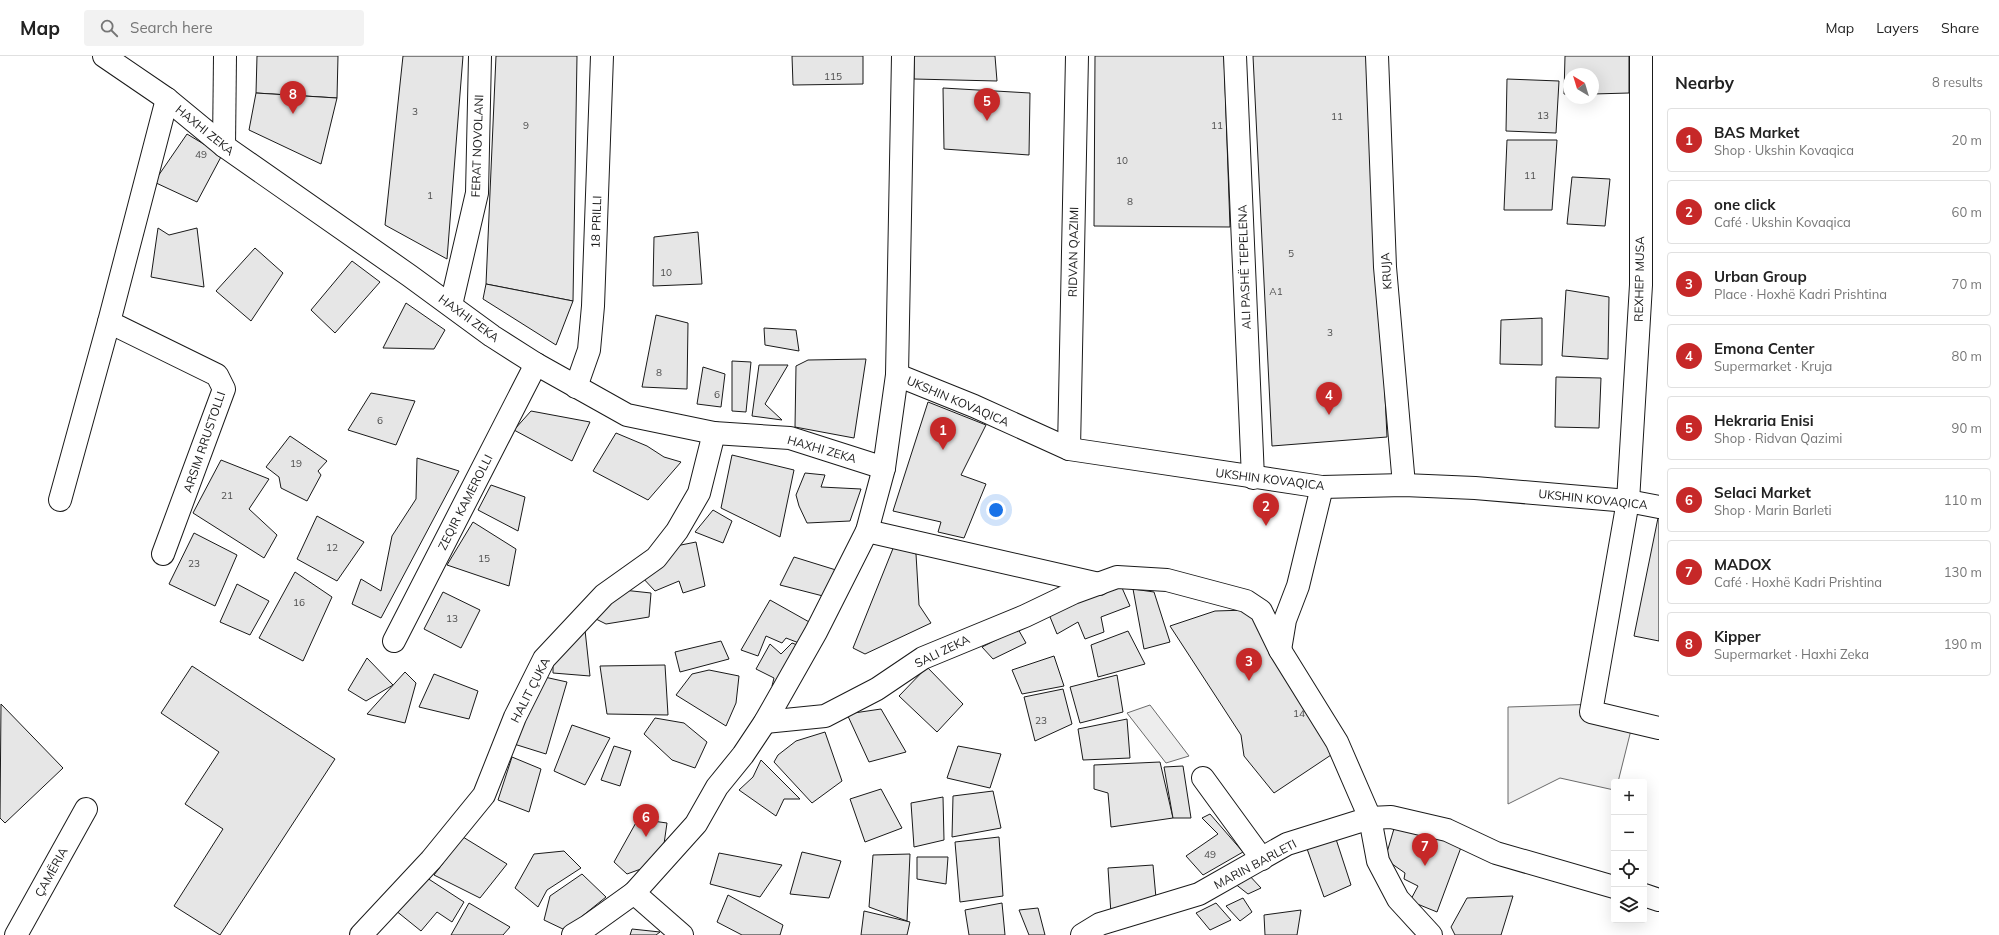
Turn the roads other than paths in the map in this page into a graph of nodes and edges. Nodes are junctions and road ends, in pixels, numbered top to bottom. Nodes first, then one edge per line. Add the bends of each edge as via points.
1 (104, 56) edge
2 (225, 56) edge
3 (480, 56) edge
4 (602, 56) edge
5 (903, 56) edge
6 (1077, 56) edge
7 (1235, 56) edge
8 (1377, 56) edge
9 (1641, 56) edge
10 (167, 99) junction
11 (224, 146) junction
12 (451, 305) junction
13 (109, 322) junction
14 (536, 364) junction
15 (897, 376) junction
16 (576, 387) junction
17 (714, 433) junction
18 (1069, 449) junction
19 (884, 468) junction
20 (1253, 478) junction
21 (1404, 485) junction
22 (1322, 487) junction
23 (60, 500) dead end
24 (1628, 501) junction
25 (1659, 507) edge
26 (867, 531) junction
27 (164, 554) dead end
28 (1098, 584) junction
29 (394, 640) dead end
30 (1280, 650) junction
31 (765, 722) junction
32 (1659, 728) edge
33 (1203, 778) dead end
34 (86, 809) dead end
35 (1370, 818) junction
36 (1262, 859) junction
37 (1611, 886) edge
38 (634, 893) junction
39 (1647, 896) edge
40 (1659, 900) edge
41 (16, 935) edge
42 (361, 935) edge
43 (573, 935) edge
44 (682, 935) edge
45 (1082, 935) edge
46 (1431, 935) edge

1 - 10 street, HAXHI ZEKA
2 - 11 street
3 - 12 street, FERAT NOVOLANI via 477,193
4 - 16 street, 18 PRILLI via 593,306 589,350
5 - 15 street
6 - 18 street, RIDVAN QAZIMI
7 - 20 street, ALI PASHË TEPELENA
8 - 21 street, KRUJA via 1385,267
9 - 24 street, REXHEP MUSA via 1641,285
10 - 11 street, HAXHI ZEKA
10 - 13 street
11 - 12 street, HAXHI ZEKA
12 - 14 street, HAXHI ZEKA via 492,336
13 - 23 street
13 - 27 street, ARSIM RRUSTOLLI via 217,375 224,389
14 - 16 street, HAXHI ZEKA
14 - 29 street, ZEQIR KAMEROLLI
15 - 18 street, UKSHIN KOVAQICA via 974,406
15 - 19 street
16 - 17 street, HAXHI ZEKA via 627,415
17 - 19 street, HAXHI ZEKA via 790,438
17 - 42 street, HALIT ÇUKA via 699,493 677,531 656,558 604,595 544,659 515,717 484,795 430,860
18 - 20 street, UKSHIN KOVAQICA
19 - 26 street
20 - 22 street, UKSHIN KOVAQICA
21 - 22 street, UKSHIN KOVAQICA
21 - 24 street, UKSHIN KOVAQICA via 1475,488
22 - 30 street via 1298,586 1285,620
24 - 25 street, UKSHIN KOVAQICA
24 - 32 street, REXHEP MUSA via 1591,712
26 - 28 street
26 - 31 street via 816,632
28 - 30 street, SALI ZEKA via 1117,577 1168,580 1246,601 1261,611
28 - 31 street, SALI ZEKA via 923,658 876,689 825,716
30 - 35 street, SALI ZEKA via 1337,742
31 - 38 street via 717,787 696,824
33 - 36 street
34 - 41 street, ÇAMËRIA
35 - 36 street, MARIN BARLETI via 1287,844
35 - 37 street, MARIN BARLETI via 1391,817 1447,830 1496,853
35 - 46 street, SALI ZEKA via 1378,861 1398,899
36 - 45 street, MARIN BARLETI via 1199,894 1100,924
38 - 43 street
38 - 44 street
39 - 40 street

